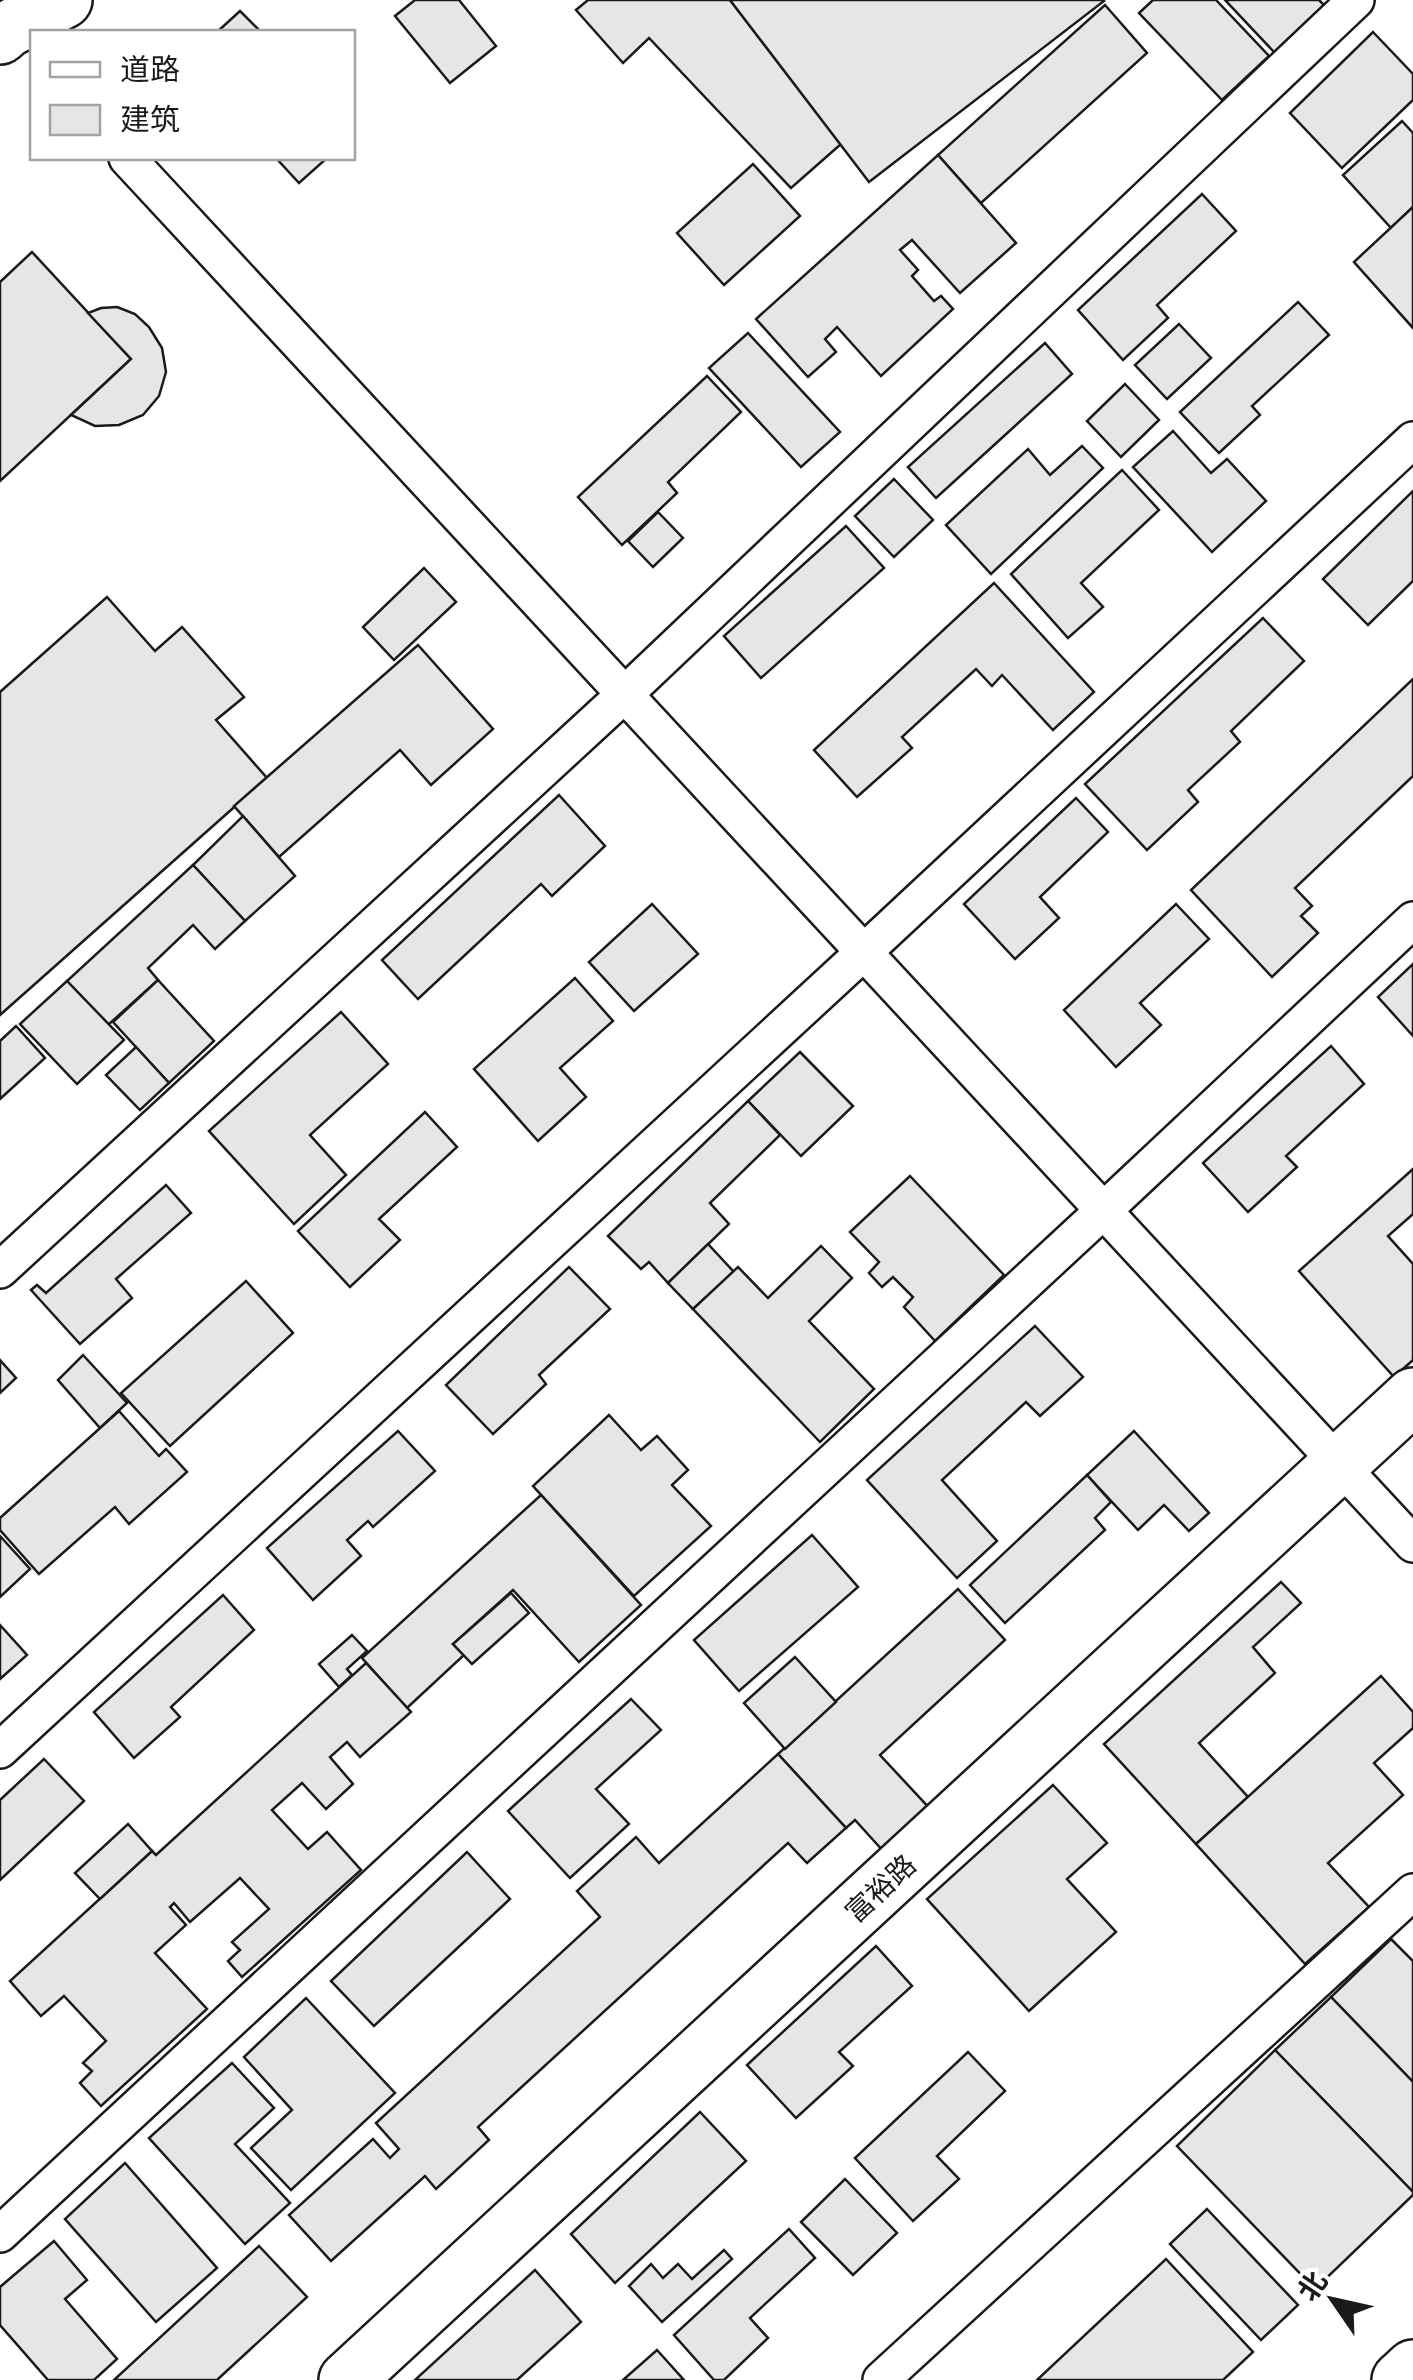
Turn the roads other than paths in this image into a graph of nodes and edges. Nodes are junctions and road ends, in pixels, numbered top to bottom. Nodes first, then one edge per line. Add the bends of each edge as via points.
1 (64, 0) edge
2 (1356, 0) edge
3 (13, 40) edge
4 (129, 160) edge
5 (1413, 440) edge
6 (625, 694) junction
7 (1413, 920) edge
8 (864, 952) junction
9 (1104, 1210) junction
10 (0, 1270) edge
11 (1413, 1396) edge
12 (1340, 1464) junction
13 (1413, 1544) edge
14 (0, 1750) edge
15 (1413, 1892) edge
16 (0, 2234) edge
17 (1413, 2368) edge
18 (347, 2380) edge
19 (881, 2380) edge
20 (1400, 2380) edge

1 - 3 street
2 - 6 lane
4 - 6 lane
5 - 8 lane
6 - 8 lane
6 - 10 lane
7 - 9 lane
8 - 9 lane
8 - 14 lane
9 - 12 lane
9 - 16 lane
11 - 12 street, 富裕路
12 - 13 lane
12 - 18 street, 富裕路
15 - 19 lane
17 - 20 street

